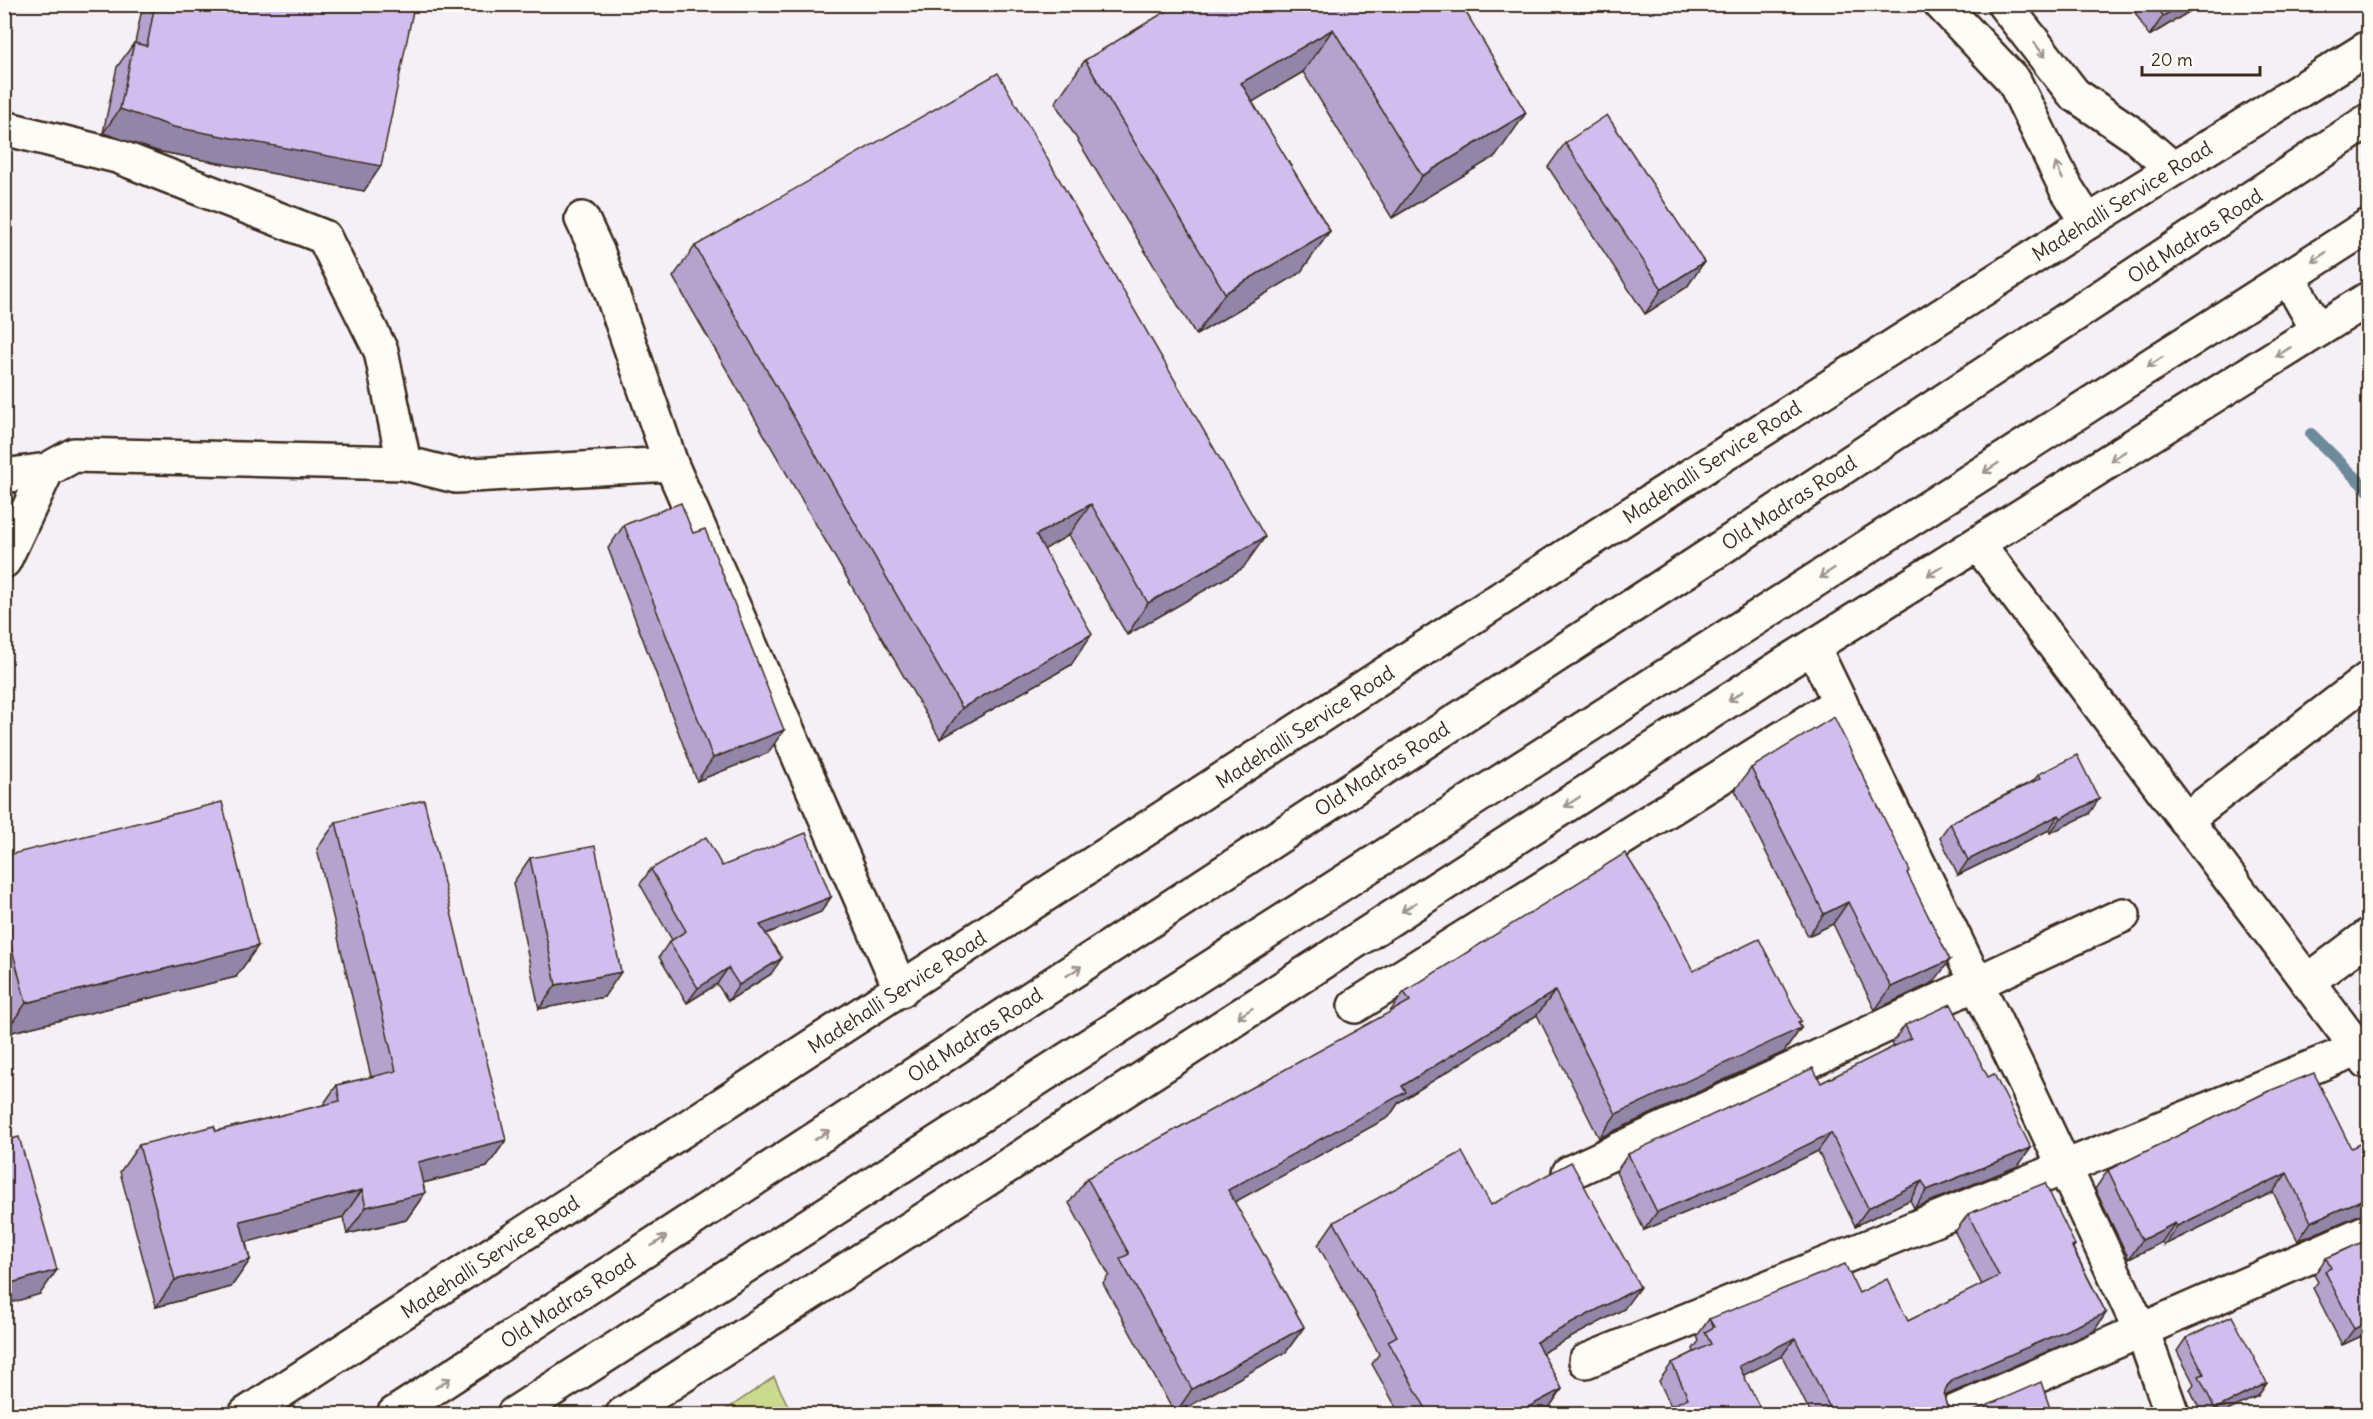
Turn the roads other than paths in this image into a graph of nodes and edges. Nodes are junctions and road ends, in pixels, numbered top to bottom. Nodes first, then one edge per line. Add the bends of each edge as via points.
1 (1941, 4) edge
2 (2004, 4) edge
3 (2368, 48) edge
4 (2368, 121) edge
5 (4, 128) edge
6 (2172, 168) junction
7 (582, 219) dead end
8 (2088, 222) junction
9 (2368, 226) edge
10 (2288, 277) junction
11 (2368, 298) edge
12 (2319, 330) junction
13 (404, 463) junction
14 (671, 464) junction
15 (47, 470) junction
16 (4, 476) edge
17 (1978, 544) junction
18 (4, 561) edge
19 (1813, 647) junction
20 (2368, 680) edge
21 (1840, 702) junction
22 (2185, 820) junction
23 (2123, 915) dead end
24 (2368, 936) edge
25 (2307, 982) junction
26 (1976, 984) junction
27 (901, 990) junction
28 (1355, 1006) dead end
29 (2363, 1055) edge
30 (2064, 1167) junction
31 (1569, 1173) edge
32 (2368, 1231) edge
33 (2141, 1331) junction
34 (1586, 1361) dead end
35 (246, 1414) edge
36 (394, 1414) edge
37 (514, 1414) edge
38 (623, 1414) edge
39 (1950, 1414) edge
40 (2172, 1414) edge

8 -> 1 main road via 2066,188 2014,81
2 -> 6 main road via 2074,94 2134,135
3 - 6 main road, Madehalli Service Road
36 -> 4 main road, Old Madras Road via 1705,559
5 - 13 main road via 117,156 324,237 381,351
6 - 8 main road, Madehalli Service Road
7 - 14 main road via 598,253
8 - 27 main road, Madehalli Service Road via 1654,499
9 -> 10 main road
10 - 12 main road
10 -> 37 main road
11 - 12 main road
12 -> 17 main road
13 - 14 main road via 456,476
13 - 15 main road via 74,455
14 - 27 main road
15 - 16 main road
15 - 18 main road
17 -> 19 main road
17 - 22 main road
19 - 21 main road
19 -> 38 main road
20 - 22 main road
21 - 26 main road
21 - 28 main road
22 - 25 main road
23 - 26 main road
24 - 25 main road
25 - 29 main road
26 - 30 main road
26 - 31 main road
27 - 35 main road, Madehalli Service Road
29 - 30 main road
30 - 33 main road
30 - 34 main road
32 - 33 main road
33 - 39 main road
33 - 40 main road

